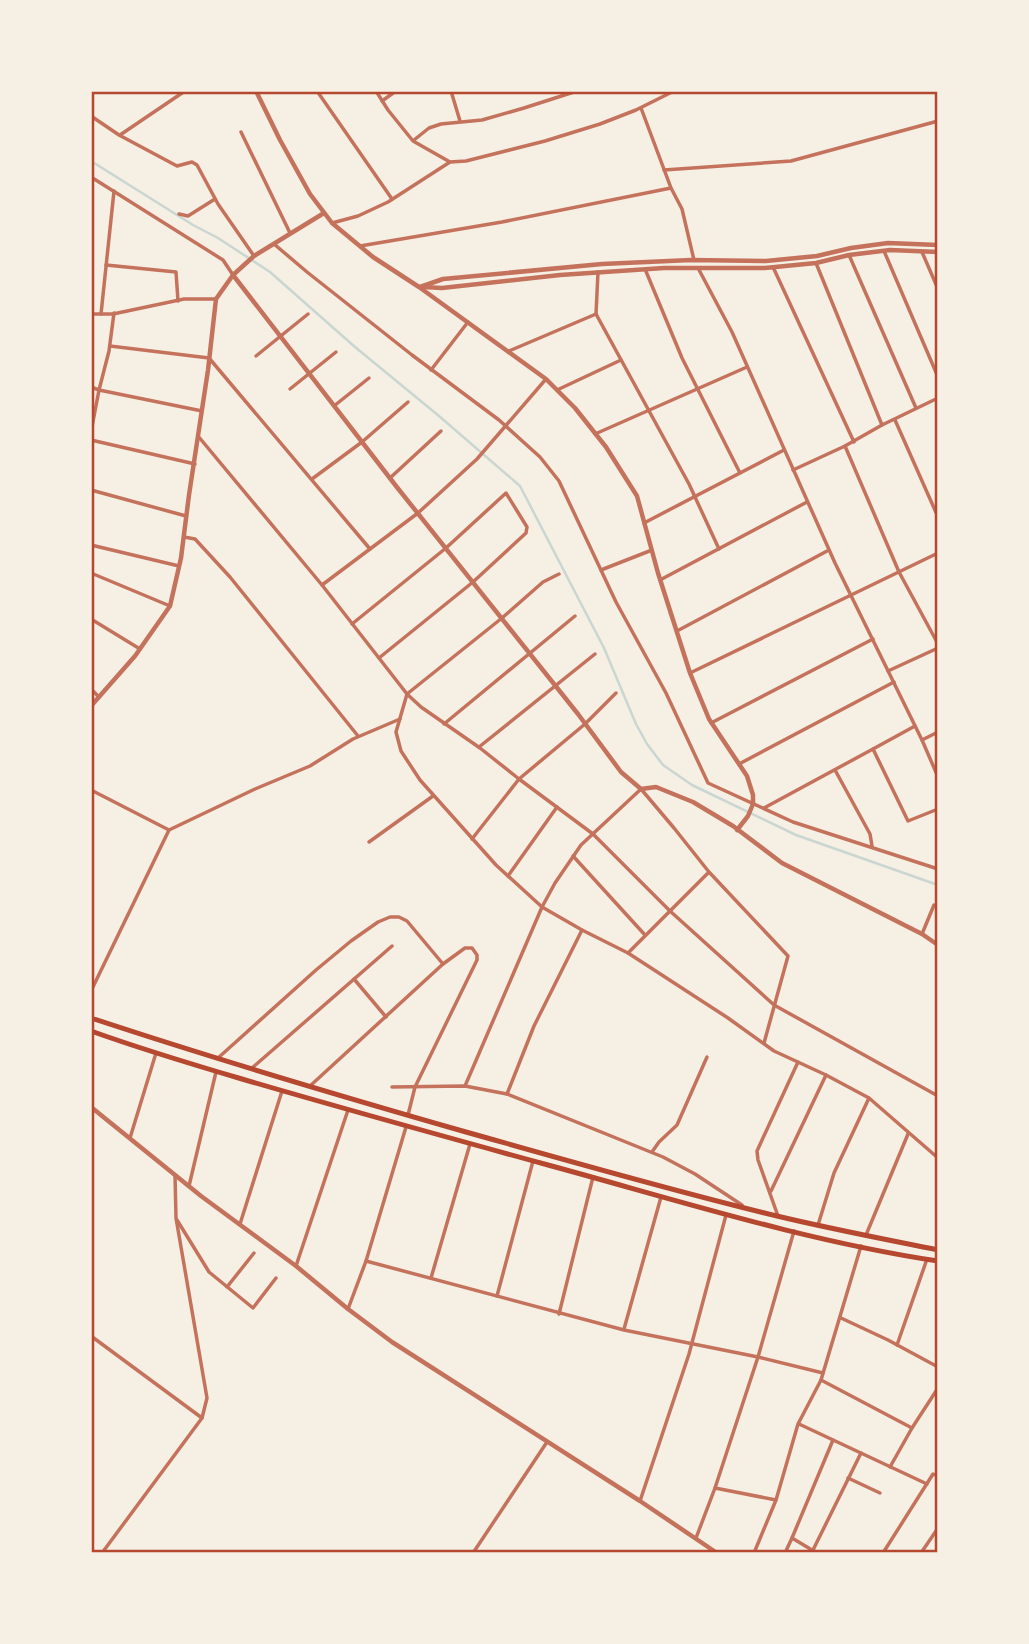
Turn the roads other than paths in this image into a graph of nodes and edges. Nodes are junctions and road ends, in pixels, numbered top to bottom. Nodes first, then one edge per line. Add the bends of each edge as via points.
1 (185, 91) edge
2 (256, 91) edge
3 (317, 91) edge
4 (376, 91) edge
5 (396, 91) edge
6 (451, 91) edge
7 (577, 91) edge
8 (674, 91) edge
9 (667, 93) edge
10 (382, 101) junction
11 (640, 107) junction
12 (91, 116) edge
13 (460, 121) junction
14 (938, 121) edge
15 (241, 132) dead end
16 (119, 135) junction
17 (413, 141) junction
18 (450, 162) junction
19 (664, 170) junction
20 (91, 177) edge
21 (671, 188) junction
22 (114, 191) junction
23 (215, 199) junction
24 (392, 199) junction
25 (324, 213) junction
26 (179, 214) dead end
27 (331, 223) junction
28 (290, 233) junction
29 (274, 244) junction
30 (938, 245) edge
31 (359, 246) junction
32 (884, 251) junction
33 (922, 251) junction
34 (938, 252) edge
35 (849, 255) junction
36 (254, 256) junction
37 (815, 256) junction
38 (694, 261) junction
39 (817, 263) junction
40 (106, 265) junction
41 (773, 267) junction
42 (698, 268) junction
43 (645, 269) junction
44 (598, 272) junction
45 (233, 275) junction
46 (419, 287) junction
47 (938, 289) edge
48 (216, 299) junction
49 (178, 300) junction
50 (91, 313) edge
51 (114, 313) junction
52 (101, 314) junction
53 (307, 314) dead end
54 (596, 314) junction
55 (468, 322) junction
56 (280, 337) junction
57 (110, 345) junction
58 (509, 351) junction
59 (336, 352) dead end
60 (256, 356) dead end
61 (209, 358) junction
62 (621, 360) junction
63 (748, 367) junction
64 (431, 370) junction
65 (309, 373) junction
66 (938, 377) edge
67 (369, 378) dead end
68 (546, 379) junction
69 (91, 387) edge
70 (289, 389) dead end
71 (698, 389) junction
72 (99, 390) junction
73 (557, 390) junction
74 (938, 398) edge
75 (408, 402) dead end
76 (334, 406) junction
77 (916, 408) junction
78 (202, 411) junction
79 (649, 411) junction
80 (895, 420) junction
81 (882, 425) junction
82 (505, 426) junction
83 (441, 431) dead end
84 (91, 432) edge
85 (595, 434) junction
86 (198, 436) junction
87 (91, 440) edge
88 (362, 442) junction
89 (854, 442) junction
90 (845, 446) junction
91 (784, 450) junction
92 (195, 464) junction
93 (793, 470) junction
94 (740, 473) junction
95 (390, 478) junction
96 (312, 479) junction
97 (91, 490) edge
98 (695, 496) junction
99 (807, 501) junction
100 (418, 513) junction
101 (186, 516) junction
102 (938, 517) edge
103 (644, 523) junction
104 (184, 537) junction
105 (91, 545) edge
106 (370, 548) junction
107 (446, 548) junction
108 (719, 549) junction
109 (652, 550) junction
110 (829, 550) junction
111 (938, 553) edge
112 (179, 566) junction
113 (601, 570) junction
114 (899, 572) junction
115 (91, 573) edge
116 (559, 574) dead end
117 (660, 580) junction
118 (473, 582) junction
119 (322, 585) junction
120 (851, 595) junction
121 (170, 607) junction
122 (575, 616) dead end
123 (502, 618) junction
124 (91, 619) edge
125 (352, 624) junction
126 (677, 631) junction
127 (873, 639) junction
128 (938, 646) edge
129 (140, 649) junction
130 (529, 653) junction
131 (596, 654) dead end
132 (379, 658) junction
133 (888, 671) junction
134 (690, 673) junction
135 (894, 682) junction
136 (555, 686) junction
137 (91, 689) edge
138 (616, 693) dead end
139 (407, 694) junction
140 (99, 697) junction
141 (91, 706) edge
142 (400, 719) junction
143 (711, 723) junction
144 (444, 724) junction
145 (585, 724) junction
146 (915, 726) junction
147 (938, 732) edge
148 (358, 736) junction
149 (922, 740) junction
150 (479, 747) junction
151 (873, 749) junction
152 (739, 764) junction
153 (835, 770) junction
154 (938, 777) edge
155 (519, 779) junction
156 (640, 789) junction
157 (91, 790) edge
158 (433, 796) junction
159 (752, 806) junction
160 (557, 807) junction
161 (764, 808) junction
162 (938, 809) edge
163 (169, 830) junction
164 (737, 830) junction
165 (593, 834) junction
166 (472, 839) junction
167 (369, 842) dead end
168 (872, 847) junction
169 (573, 856) junction
170 (938, 869) edge
171 (709, 872) junction
172 (508, 876) junction
173 (934, 905) dead end
174 (542, 907) junction
175 (670, 911) junction
176 (582, 930) junction
177 (922, 934) junction
178 (646, 935) junction
179 (938, 945) edge
180 (392, 946) dead end
181 (628, 953) junction
182 (443, 964) junction
183 (354, 979) junction
184 (91, 991) edge
185 (774, 1006) junction
186 (386, 1017) junction
187 (91, 1018) edge
188 (91, 1031) edge
189 (764, 1044) junction
190 (156, 1053) junction
191 (707, 1057) dead end
192 (218, 1058) junction
193 (798, 1062) junction
194 (252, 1068) junction
195 (216, 1071) junction
196 (826, 1075) junction
197 (310, 1086) junction
198 (465, 1086) junction
199 (392, 1087) dead end
200 (415, 1087) junction
201 (282, 1091) junction
202 (507, 1094) junction
203 (938, 1096) edge
204 (869, 1098) junction
205 (91, 1107) edge
206 (348, 1110) junction
207 (408, 1115) junction
208 (406, 1127) junction
209 (908, 1133) junction
210 (130, 1138) junction
211 (470, 1144) junction
212 (652, 1152) junction
213 (938, 1158) edge
214 (533, 1161) junction
215 (175, 1173) junction
216 (593, 1177) junction
217 (190, 1186) junction
218 (770, 1193) junction
219 (661, 1197) junction
220 (747, 1209) junction
221 (726, 1215) junction
222 (778, 1216) junction
223 (176, 1218) junction
224 (240, 1224) junction
225 (818, 1225) junction
226 (794, 1231) junction
227 (866, 1235) junction
228 (861, 1246) junction
229 (938, 1250) edge
230 (254, 1253) dead end
231 (927, 1259) junction
232 (366, 1261) junction
233 (938, 1261) edge
234 (296, 1266) junction
235 (276, 1278) dead end
236 (431, 1278) junction
237 (227, 1287) junction
238 (497, 1296) junction
239 (348, 1309) junction
240 (559, 1314) junction
241 (841, 1318) junction
242 (624, 1330) junction
243 (91, 1336) edge
244 (692, 1343) junction
245 (897, 1345) junction
246 (758, 1357) junction
247 (938, 1367) edge
248 (823, 1373) junction
249 (821, 1380) junction
250 (938, 1388) edge
251 (202, 1418) junction
252 (798, 1423) junction
253 (912, 1427) junction
254 (833, 1440) junction
255 (547, 1442) junction
256 (861, 1453) junction
257 (890, 1467) junction
258 (936, 1475) edge
259 (848, 1478) junction
260 (927, 1484) junction
261 (715, 1488) junction
262 (880, 1493) dead end
263 (776, 1500) junction
264 (640, 1501) junction
265 (938, 1528) edge
266 (696, 1538) junction
267 (792, 1538) junction
268 (815, 1552) edge
269 (102, 1553) edge
270 (472, 1553) edge
271 (717, 1553) edge
272 (754, 1553) edge
273 (785, 1553) edge
274 (883, 1553) edge
275 (921, 1553) edge

1 - 16 street
2 - 25 street
3 - 24 street
4 - 10 street
5 - 10 street
6 - 13 street
7 - 13 street via 482,120
8 - 9 street
9 - 11 street
10 - 17 street
11 - 18 street via 545,141
11 - 19 street
12 - 16 street
13 - 17 street via 429,128
14 - 19 street via 791,161
15 - 28 street
16 - 23 street via 177,166 197,165
17 - 18 street
18 - 24 street
19 - 21 street
20 - 22 street
21 - 31 street
21 - 38 street via 682,209
22 - 40 street
22 - 45 street via 223,260
23 - 26 street via 188,216
23 - 36 street
24 - 27 street
25 - 27 street
25 - 28 street
27 - 31 street
28 - 29 street
29 - 36 street
29 - 64 street
30 - 37 street via 888,243
31 - 46 street
32 - 33 street
32 - 35 street
32 - 66 street
33 - 34 street
33 - 47 street
35 - 39 street
35 - 77 street
36 - 45 street
37 - 38 street
37 - 39 street
38 - 42 street
38 - 46 street via 469,276
39 - 41 street
39 - 81 street
40 - 49 street via 176,272
40 - 52 street
41 - 42 street
41 - 89 street
42 - 43 street
42 - 63 street
43 - 44 street
43 - 71 street
44 - 46 street
44 - 54 street
45 - 48 street
45 - 56 street
46 - 55 street
48 - 49 street
48 - 61 street
49 - 51 street
50 - 52 street
51 - 52 street
51 - 57 street
53 - 56 street
54 - 58 street
54 - 62 street
55 - 58 street
55 - 64 street
56 - 60 street
56 - 65 street
57 - 61 street
57 - 72 street
58 - 68 street
59 - 65 street
61 - 78 street
61 - 96 street
62 - 73 street
62 - 79 street
63 - 71 street
63 - 91 street
64 - 82 street
65 - 70 street
65 - 76 street
67 - 76 street
68 - 73 street
68 - 82 street
69 - 72 street
71 - 79 street
71 - 94 street
72 - 78 street
72 - 84 street
73 - 85 street
74 - 77 street
75 - 88 street
76 - 88 street
77 - 80 street
78 - 86 street
79 - 85 street
79 - 98 street
80 - 81 street
80 - 102 street
81 - 89 street
82 - 100 street via 488,448
82 - 113 street via 559,481
83 - 95 street
85 - 103 street via 637,496
86 - 92 street
86 - 119 street
87 - 92 street
88 - 95 street
88 - 96 street
89 - 90 street
90 - 93 street
90 - 114 street
91 - 93 street
91 - 94 street
92 - 101 street
93 - 99 street
94 - 98 street
95 - 100 street
96 - 106 street
97 - 101 street
98 - 103 street
98 - 108 street
99 - 108 street
99 - 110 street
100 - 106 street
100 - 107 street
101 - 104 street
103 - 109 street
104 - 112 street
104 - 148 street via 195,538 230,577
105 - 112 street
106 - 119 street
107 - 118 street
107 - 118 street via 506,493 527,531
107 - 125 street
108 - 117 street
109 - 113 street
109 - 117 street
110 - 120 street
110 - 126 street
111 - 114 street
112 - 121 street
113 - 159 street via 708,783
114 - 120 street
114 - 128 street
115 - 121 street
116 - 123 street
117 - 126 street
118 - 123 street
118 - 132 street
119 - 125 street
120 - 127 street
120 - 134 street
121 - 129 street
122 - 130 street
123 - 130 street
123 - 139 street
124 - 129 street
125 - 132 street
126 - 134 street
127 - 133 street
127 - 143 street
128 - 133 street
129 - 140 street
130 - 136 street
130 - 144 street
131 - 136 street
132 - 139 street
133 - 135 street
134 - 143 street
135 - 146 street
135 - 152 street
136 - 145 street
136 - 150 street
137 - 140 street
138 - 145 street
139 - 142 street
139 - 144 street
140 - 141 street
142 - 148 street
142 - 158 street via 396,732 401,751
143 - 152 street
144 - 150 street
145 - 155 street
145 - 156 street via 621,772
146 - 149 street
146 - 151 street
147 - 149 street
148 - 163 street via 310,766
149 - 154 street
150 - 155 street
151 - 153 street
151 - 162 street via 908,821
152 - 159 street via 747,776
153 - 161 street
153 - 168 street via 870,834
155 - 160 street
155 - 166 street
156 - 164 street via 656,787 693,802
156 - 165 street
156 - 171 street
157 - 163 street
158 - 166 street
158 - 167 street
159 - 161 street
159 - 164 street
160 - 165 street
160 - 172 street
161 - 168 street
163 - 184 street
164 - 177 street via 782,863
165 - 169 street
165 - 175 street
166 - 172 street
168 - 170 street
169 - 174 street
169 - 178 street
171 - 175 street
171 - 185 street via 788,956
172 - 174 street
173 - 177 street
174 - 176 street
174 - 198 street
175 - 178 street
175 - 185 street
176 - 181 street
176 - 202 street via 534,1026
177 - 179 street
178 - 181 street
180 - 183 street
181 - 189 street
182 - 186 street
182 - 192 street via 407,921 390,917 378,922 316,970
182 - 200 street via 465,948 475,951 477,960
183 - 186 street
183 - 194 street
185 - 189 street
185 - 203 street
186 - 197 street
187 - 192 main road
188 - 190 main road
189 - 193 street
190 - 195 main road
190 - 210 street
191 - 212 street via 677,1125
192 - 194 main road
193 - 196 street
193 - 218 street via 757,1151
194 - 197 main road
195 - 201 main road
195 - 217 street
196 - 204 street
196 - 218 street
197 - 207 main road
198 - 200 street
198 - 202 street
199 - 200 street
200 - 207 street
201 - 206 main road
201 - 224 street
202 - 212 street
204 - 209 street
204 - 225 street via 835,1173
205 - 210 street
206 - 208 main road
206 - 234 street
207 - 208 street
207 - 220 main road
208 - 211 main road
208 - 232 street
209 - 213 street
209 - 227 street
210 - 215 street
211 - 214 main road
211 - 236 street
212 - 220 street
214 - 216 main road
214 - 238 street
215 - 217 street
215 - 223 street
216 - 219 main road
216 - 240 street
217 - 224 street
218 - 222 street
219 - 221 main road
219 - 242 street
220 - 222 main road
221 - 226 main road
221 - 244 street
222 - 225 main road
223 - 237 street via 209,1272
223 - 251 street via 207,1398
224 - 234 street
225 - 227 main road
226 - 228 main road
226 - 246 street
227 - 229 main road
228 - 231 main road
228 - 241 street
230 - 237 street
231 - 233 main road
231 - 245 street
232 - 236 street
232 - 239 street
234 - 239 street
235 - 237 street via 253,1308
236 - 238 street
238 - 240 street
239 - 255 street
240 - 242 street
241 - 245 street
241 - 248 street
242 - 244 street
243 - 251 street
244 - 246 street
244 - 264 street
245 - 247 street
246 - 248 street
246 - 261 street
248 - 249 street
249 - 252 street
249 - 253 street
250 - 253 street
251 - 269 street
252 - 254 street
252 - 263 street
253 - 257 street
254 - 256 street
254 - 267 street
255 - 264 street
255 - 270 street
256 - 257 street
256 - 259 street
257 - 260 street
258 - 260 street
259 - 262 street
259 - 268 street
260 - 274 street
261 - 263 street
261 - 266 street
263 - 272 street
264 - 266 street
265 - 275 street
266 - 271 street
267 - 268 street
267 - 273 street

